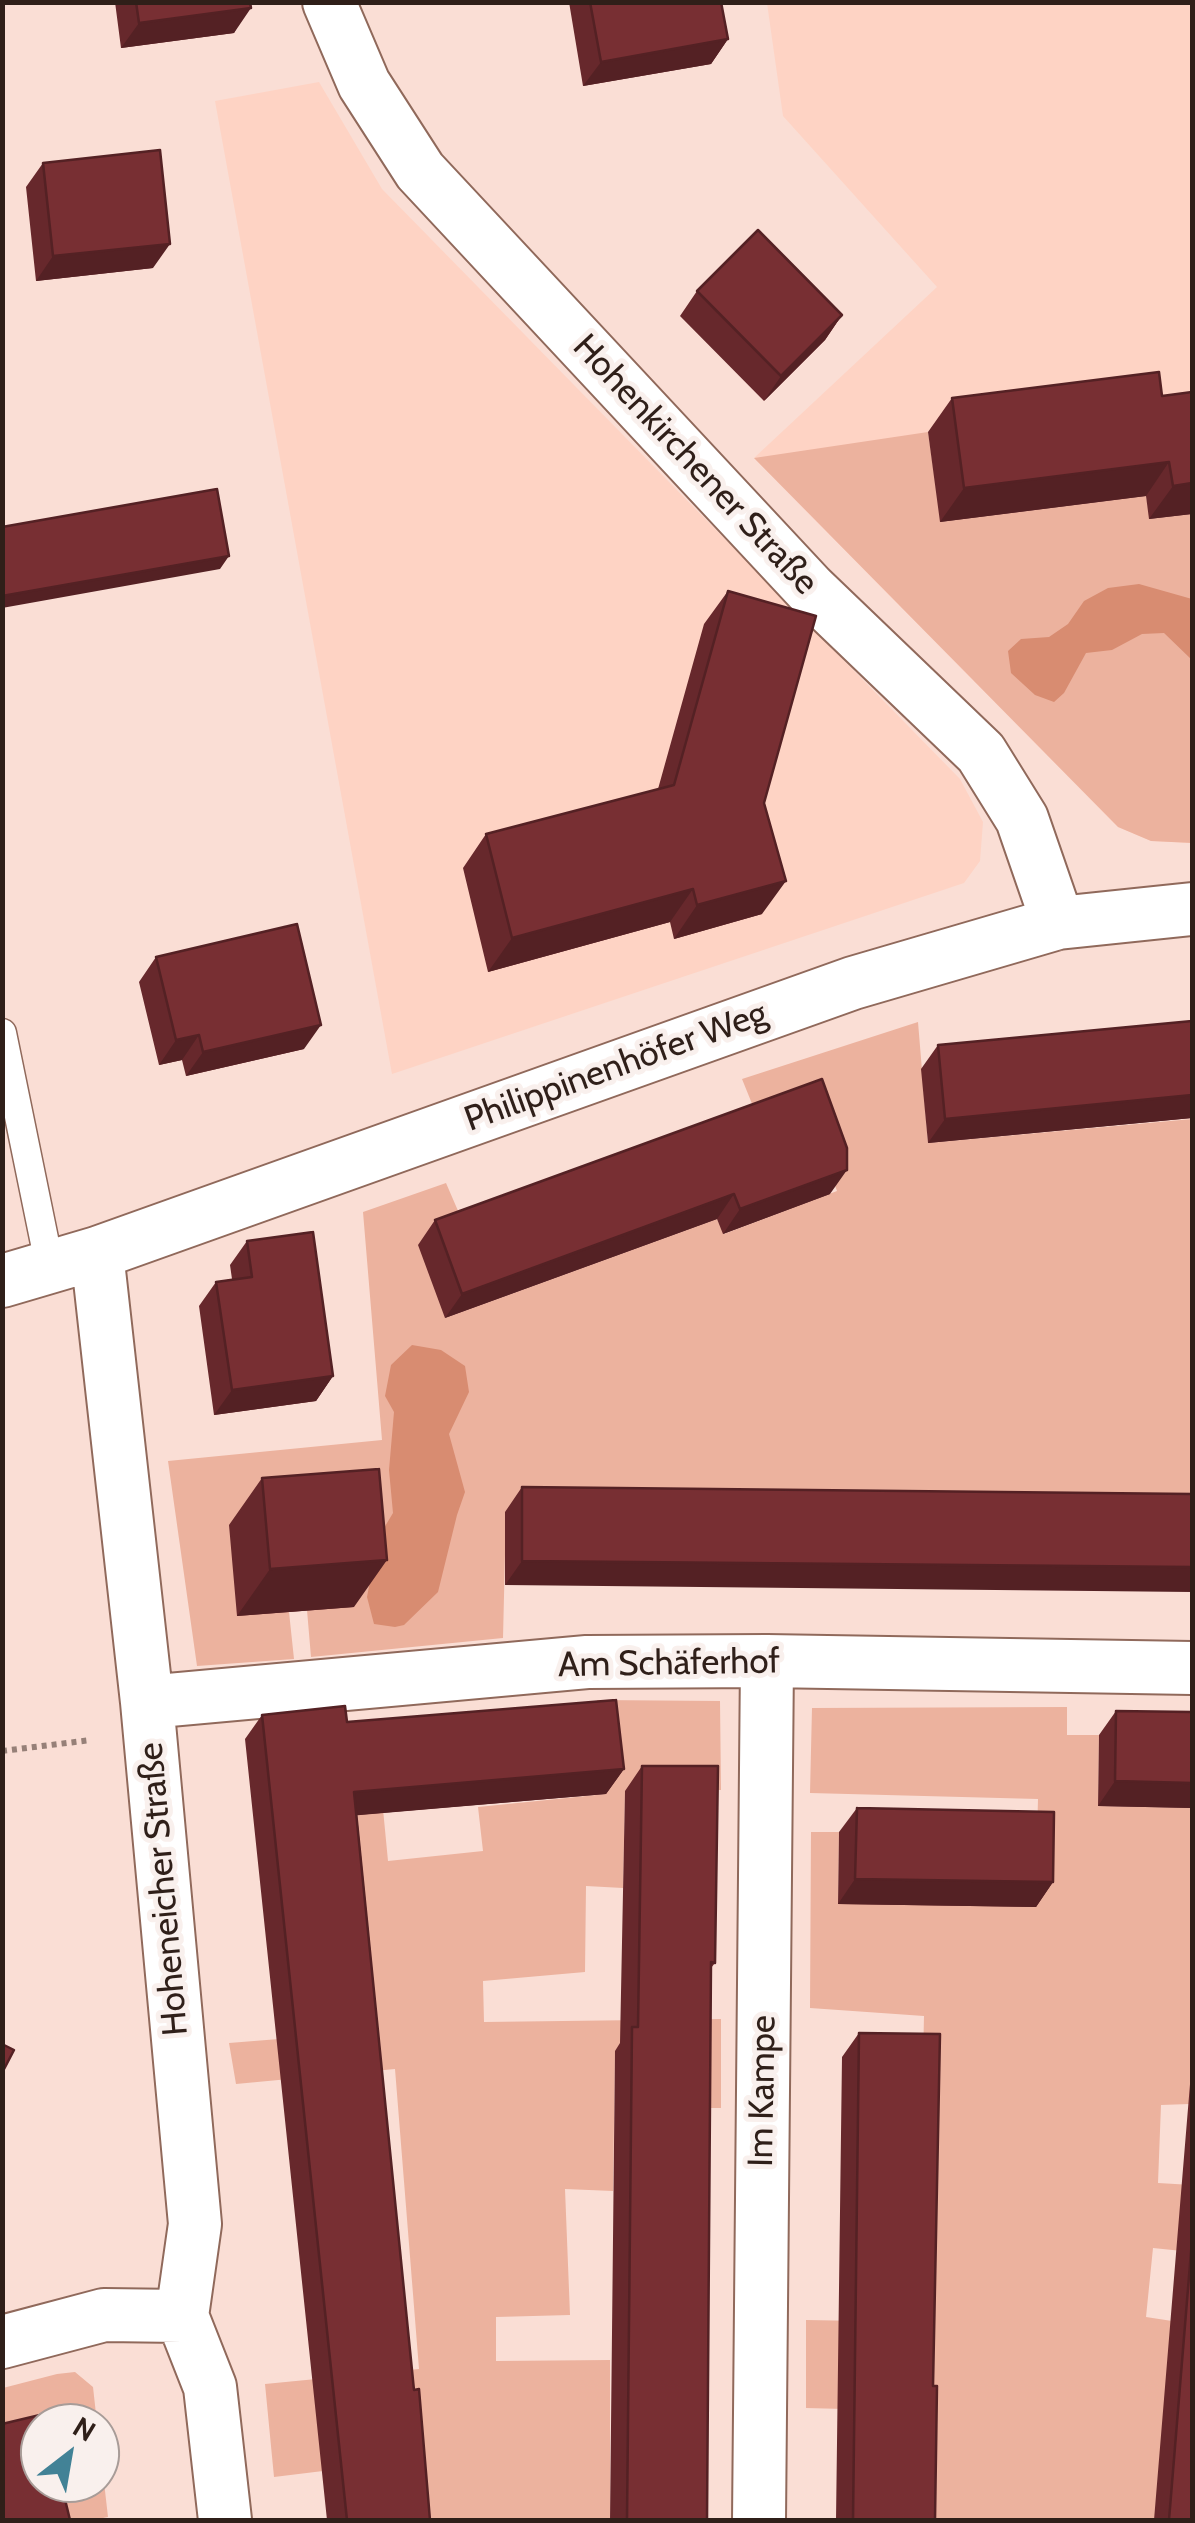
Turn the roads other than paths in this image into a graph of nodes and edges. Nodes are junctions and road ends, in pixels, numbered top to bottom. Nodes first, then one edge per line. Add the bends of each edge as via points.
1 (330, 2) edge
2 (1192, 909) edge
3 (1058, 923) junction
4 (2, 1033) edge
5 (50, 1267) edge
6 (767, 1662) junction
7 (1192, 1668) edge
8 (148, 1717) junction
9 (182, 2316) junction
10 (2, 2342) edge
11 (226, 2520) edge
12 (759, 2520) edge

1 - 3 street, Hohenkirchener Straße via 364,84 420,171 810,588 981,753 1022,819
2 - 3 street, Philippinenhöfer Weg
3 - 5 street, Philippinenhöfer Weg via 853,983
4 - 5 lane
5 - 8 street, Hoheneicher Straße
6 - 7 street, Am Schäferhof
6 - 8 street, Am Schäferhof via 586,1662
6 - 12 street, Im Kampe
8 - 9 street, Hoheneicher Straße via 195,2224
9 - 10 street via 104,2315
9 - 11 street, Hoheneicher Straße via 210,2386

